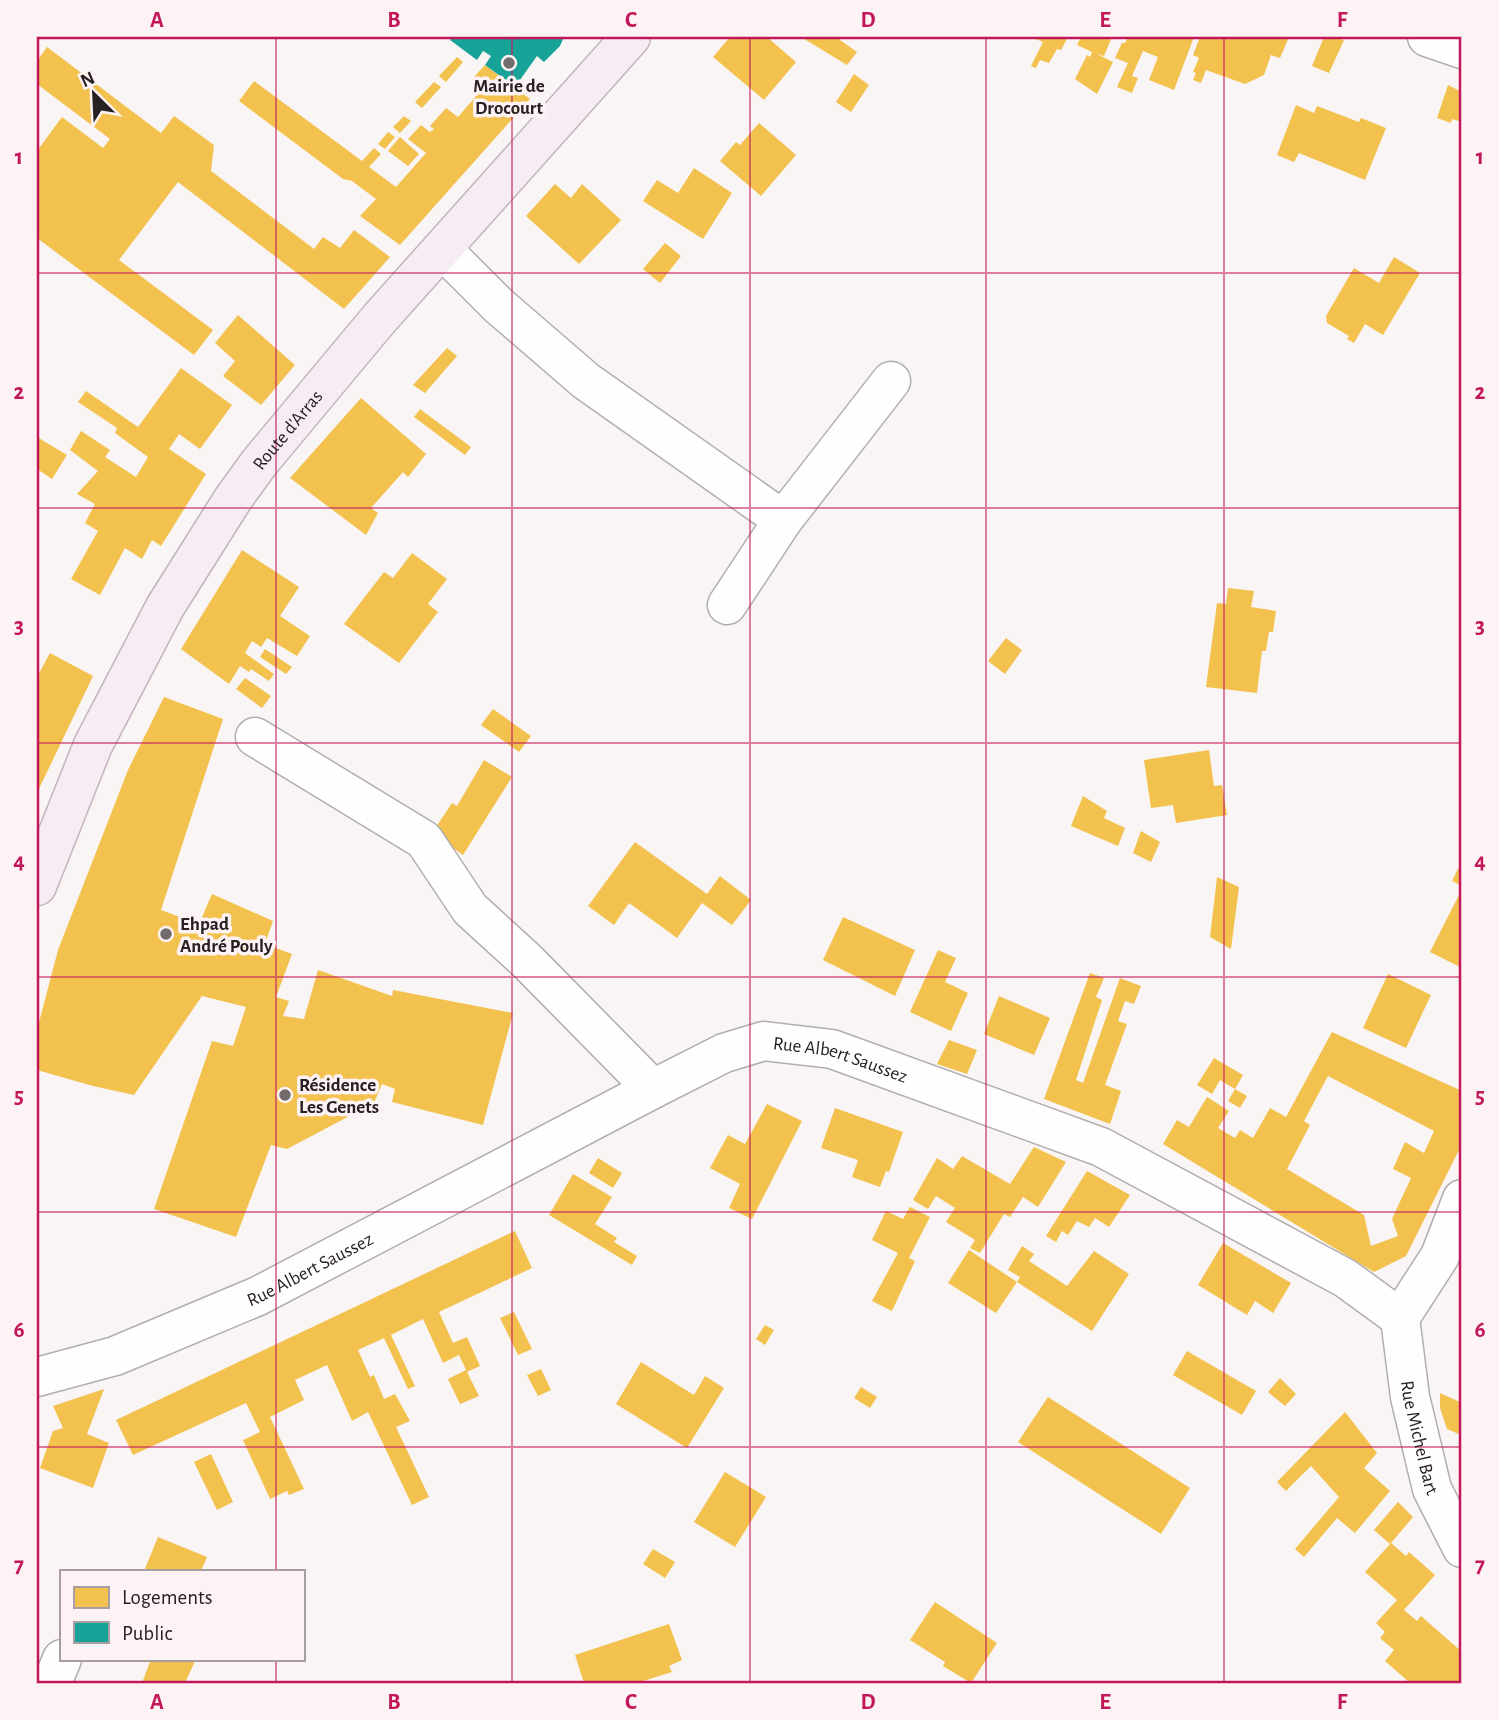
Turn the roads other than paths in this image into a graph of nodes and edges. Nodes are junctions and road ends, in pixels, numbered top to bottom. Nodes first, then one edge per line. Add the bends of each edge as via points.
1 (631, 37) edge
2 (1427, 37) edge
3 (1462, 49) edge
4 (442, 250) junction
5 (891, 381) dead end
6 (783, 520) junction
7 (727, 605) dead end
8 (255, 737) dead end
9 (37, 886) edge
10 (653, 1088) junction
11 (1462, 1199) edge
12 (1400, 1318) junction
13 (37, 1377) edge
14 (1462, 1548) edge
15 (62, 1660) edge
16 (52, 1683) edge

1 - 4 main road, Route d'Arras
2 - 3 street
4 - 6 street via 586,381
4 - 9 main road, Route d'Arras via 267,452 233,499 165,607 93,745
5 - 6 street
6 - 7 street
8 - 10 street via 424,840 470,909
10 - 12 street, Rue Albert Saussez via 724,1053 764,1041 832,1049 1101,1147 1345,1278
10 - 13 street, Rue Albert Saussez via 258,1296 115,1356
11 - 12 street via 1440,1256
12 - 14 street, Rue Michel Bart via 1410,1397 1432,1489
15 - 16 street

